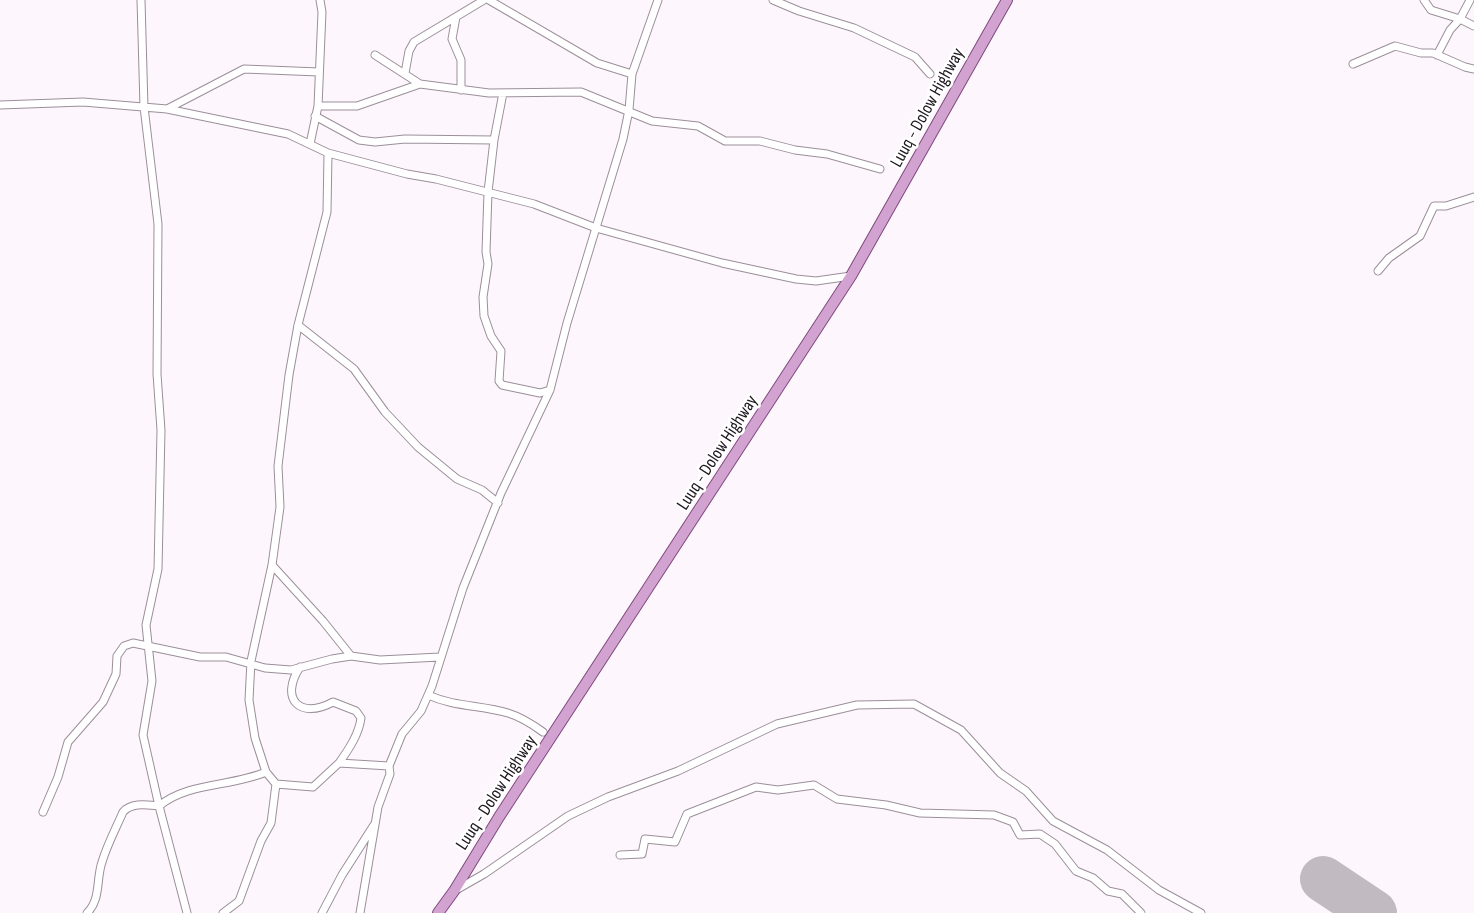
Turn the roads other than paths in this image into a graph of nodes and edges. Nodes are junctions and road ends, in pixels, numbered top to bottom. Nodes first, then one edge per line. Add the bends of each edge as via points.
1 (141, 0) edge
2 (320, 0) edge
3 (484, 0) edge
4 (489, 0) edge
5 (658, 0) edge
6 (773, 0) edge
7 (1007, 0) edge
8 (1424, 0) edge
9 (1470, 0) edge
10 (456, 17) junction
11 (1460, 19) junction
12 (1474, 26) edge
13 (376, 55) dead end
14 (1437, 55) junction
15 (1353, 64) dead end
16 (1474, 69) edge
17 (319, 72) junction
18 (405, 73) junction
19 (632, 74) junction
20 (930, 74) dead end
21 (420, 84) junction
22 (462, 90) junction
23 (503, 92) junction
24 (0, 105) edge
25 (318, 106) junction
26 (144, 107) junction
27 (167, 109) junction
28 (629, 110) junction
29 (315, 116) junction
30 (494, 140) junction
31 (310, 144) junction
32 (328, 153) junction
33 (880, 169) dead end
34 (488, 192) junction
35 (1474, 197) edge
36 (596, 228) junction
37 (1378, 271) dead end
38 (852, 276) junction
39 (298, 325) junction
40 (550, 390) junction
41 (498, 502) junction
42 (272, 565) junction
43 (149, 648) junction
44 (351, 656) junction
45 (440, 657) junction
46 (251, 665) junction
47 (300, 667) junction
48 (428, 694) junction
49 (543, 732) dead end
50 (339, 763) junction
51 (389, 766) junction
52 (266, 772) junction
53 (276, 784) junction
54 (159, 806) junction
55 (42, 812) dead end
56 (376, 822) junction
57 (620, 855) dead end
58 (454, 891) junction
59 (87, 913) edge
60 (187, 913) edge
61 (223, 913) edge
62 (322, 913) edge
63 (360, 913) edge
64 (438, 913) edge
65 (1141, 913) edge
66 (1201, 913) edge

1 - 26 street
2 - 17 street
3 - 10 street
4 - 19 street via 597,63
5 - 19 street
6 - 20 street via 854,28 906,52
7 - 38 main road, Luuq - Dolow Highway
8 - 11 street via 1431,10
9 - 11 street
10 - 18 street via 414,42
10 - 22 street via 452,39 461,60
11 - 12 street
11 - 14 street via 1450,30
13 - 18 street
14 - 15 street via 1395,46
14 - 16 street
17 - 25 street
17 - 27 street via 244,69
18 - 21 street
19 - 28 street
21 - 22 street
21 - 25 street via 357,106
22 - 23 street
23 - 28 street via 581,92
23 - 30 street
24 - 26 street via 83,102
25 - 29 street
26 - 27 street
26 - 43 street via 158,224 157,366 161,430 158,569 146,626
27 - 31 street via 288,134
28 - 33 street via 635,116 652,121 698,126 725,141 760,141 827,154
28 - 36 street
29 - 30 street via 358,140
29 - 31 street
30 - 34 street
31 - 32 street
32 - 34 street
32 - 39 street via 327,212
34 - 36 street via 534,204
34 - 40 street via 484,316 501,351 499,381 522,391 540,393
35 - 37 street via 1446,206 1434,206 1420,236 1389,258
36 - 38 street via 722,263 796,279 816,281
36 - 40 street
38 - 58 main road, Luuq - Dolow Highway
39 - 41 street via 354,369 418,447 457,478
39 - 42 street via 283,418 278,466 280,507
40 - 41 street
41 - 45 street via 463,588
42 - 44 street via 324,621
42 - 46 street
43 - 46 street via 200,657 226,657
43 - 54 street via 152,680 143,735
43 - 55 street via 133,643 124,646 117,656 116,674 103,702 68,742 58,777
44 - 45 street via 380,660
44 - 47 street
45 - 48 street
46 - 47 street via 291,670
46 - 52 street via 249,700 255,738
47 - 50 street via 293,678 291,693 296,703 308,710 320,709 333,702 356,711 361,718 360,726
48 - 49 street via 450,702 507,713 524,719
48 - 51 street via 421,712 402,734
50 - 51 street
50 - 53 street via 313,787
51 - 56 street via 390,774
52 - 53 street
52 - 54 street via 246,780 190,791
53 - 61 street via 271,823 239,900
54 - 59 street via 127,807 123,812 101,863 93,908
54 - 60 street
56 - 62 street
56 - 63 street
57 - 65 street via 642,854 645,839 675,842 687,814 756,787 778,790 814,785 837,798 886,804 920,813 994,815 1013,822 1020,835 1040,834 1056,844 1076,871 1093,878 1108,891 1122,894
58 - 64 main road, Luuq - Dolow Highway
58 - 66 street via 568,816 678,771 778,724 857,705 914,704 961,730 1000,773 1026,791 1053,821 1107,850 1159,890

